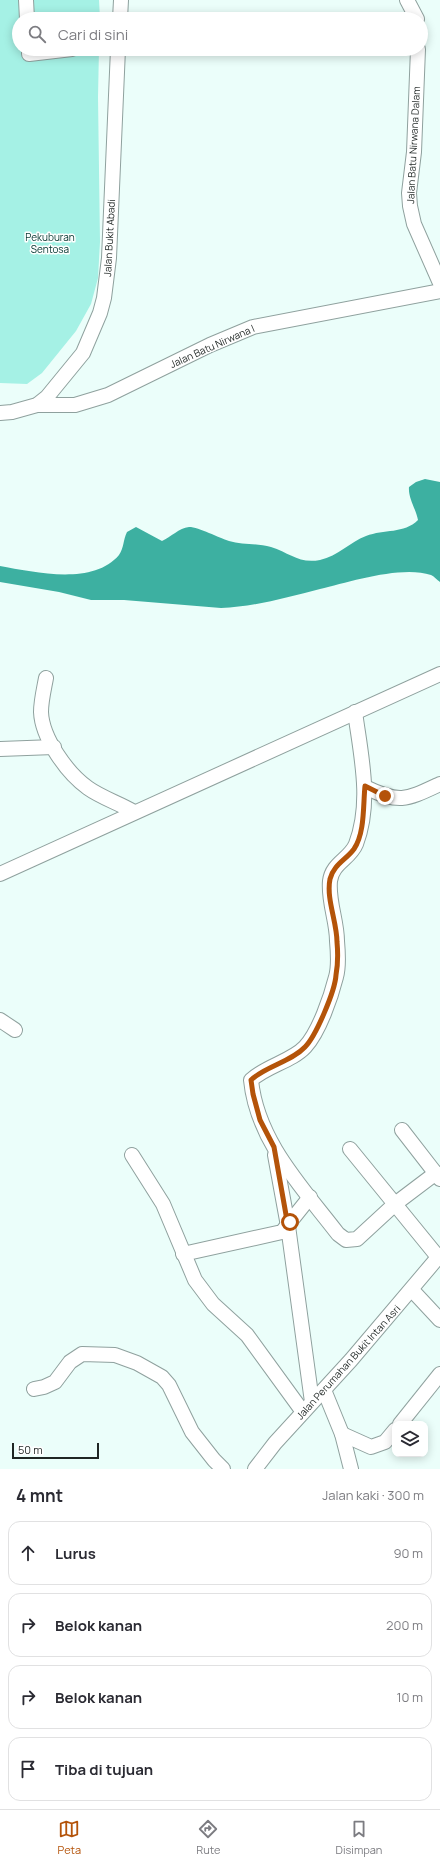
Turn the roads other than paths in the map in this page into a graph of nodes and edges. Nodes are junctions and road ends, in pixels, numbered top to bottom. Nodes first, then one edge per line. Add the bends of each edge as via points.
1 (26, 0) edge
2 (121, 0) edge
3 (407, 0) edge
4 (27, 12) edge
5 (120, 12) edge
6 (413, 12) edge
7 (118, 56) edge
8 (418, 56) edge
9 (440, 283) edge
10 (440, 291) edge
11 (37, 405) junction
12 (0, 413) edge
13 (440, 674) edge
14 (46, 678) dead end
15 (355, 712) junction
16 (54, 747) junction
17 (0, 749) edge
18 (440, 784) edge
19 (365, 786) junction
20 (134, 812) junction
21 (0, 874) edge
22 (0, 1020) edge
23 (15, 1030) dead end
24 (402, 1130) dead end
25 (274, 1147) junction
26 (350, 1149) dead end
27 (132, 1154) dead end
28 (438, 1176) edge
29 (310, 1197) junction
30 (395, 1204) junction
31 (288, 1226) junction
32 (183, 1254) junction
33 (439, 1256) edge
34 (412, 1290) junction
35 (440, 1320) edge
36 (440, 1374) edge
37 (34, 1389) dead end
38 (324, 1390) junction
39 (308, 1407) junction
40 (402, 1421) edge
41 (392, 1433) edge
42 (342, 1434) junction
43 (223, 1469) edge
44 (255, 1469) edge
45 (351, 1469) edge

1 - 4 street
2 - 5 street
3 - 6 street
7 - 11 street, Jalan Bukit Abadi via 110,258 104,298 83,353 47,397
8 - 9 street, Jalan Batu Nirwana Dalam via 410,206 414,224
10 - 11 street, Jalan Batu Nirwana I via 253,327 108,395 75,405
11 - 12 street
13 - 15 street
14 - 16 street via 41,712
15 - 19 street
15 - 20 street
16 - 17 street
16 - 20 street via 73,776 99,794
18 - 19 street via 411,798 398,799
19 - 25 street via 361,831 354,848 335,866 330,880 338,940 336,976 330,996 316,1031 305,1047 251,1080 260,1120
20 - 21 street
22 - 23 street
24 - 28 street
25 - 29 street via 282,1162
25 - 31 street
26 - 30 street
27 - 32 street via 163,1204
28 - 30 street
29 - 30 street via 338,1234 349,1240 357,1239
29 - 31 street
30 - 33 street
31 - 32 street via 279,1234
31 - 39 street
32 - 39 street via 195,1280 213,1304 247,1335
33 - 34 street, Jalan Perumahan Bukit Intan Asri
34 - 35 street
34 - 38 street, Jalan Perumahan Bukit Intan Asri
36 - 40 street
37 - 43 street via 55,1382 70,1362 82,1354 115,1354 137,1363 162,1377 169,1385 192,1432
38 - 39 street, Jalan Perumahan Bukit Intan Asri
38 - 42 street
39 - 44 street, Jalan Perumahan Bukit Intan Asri
41 - 42 street via 382,1444 371,1447
42 - 45 street

